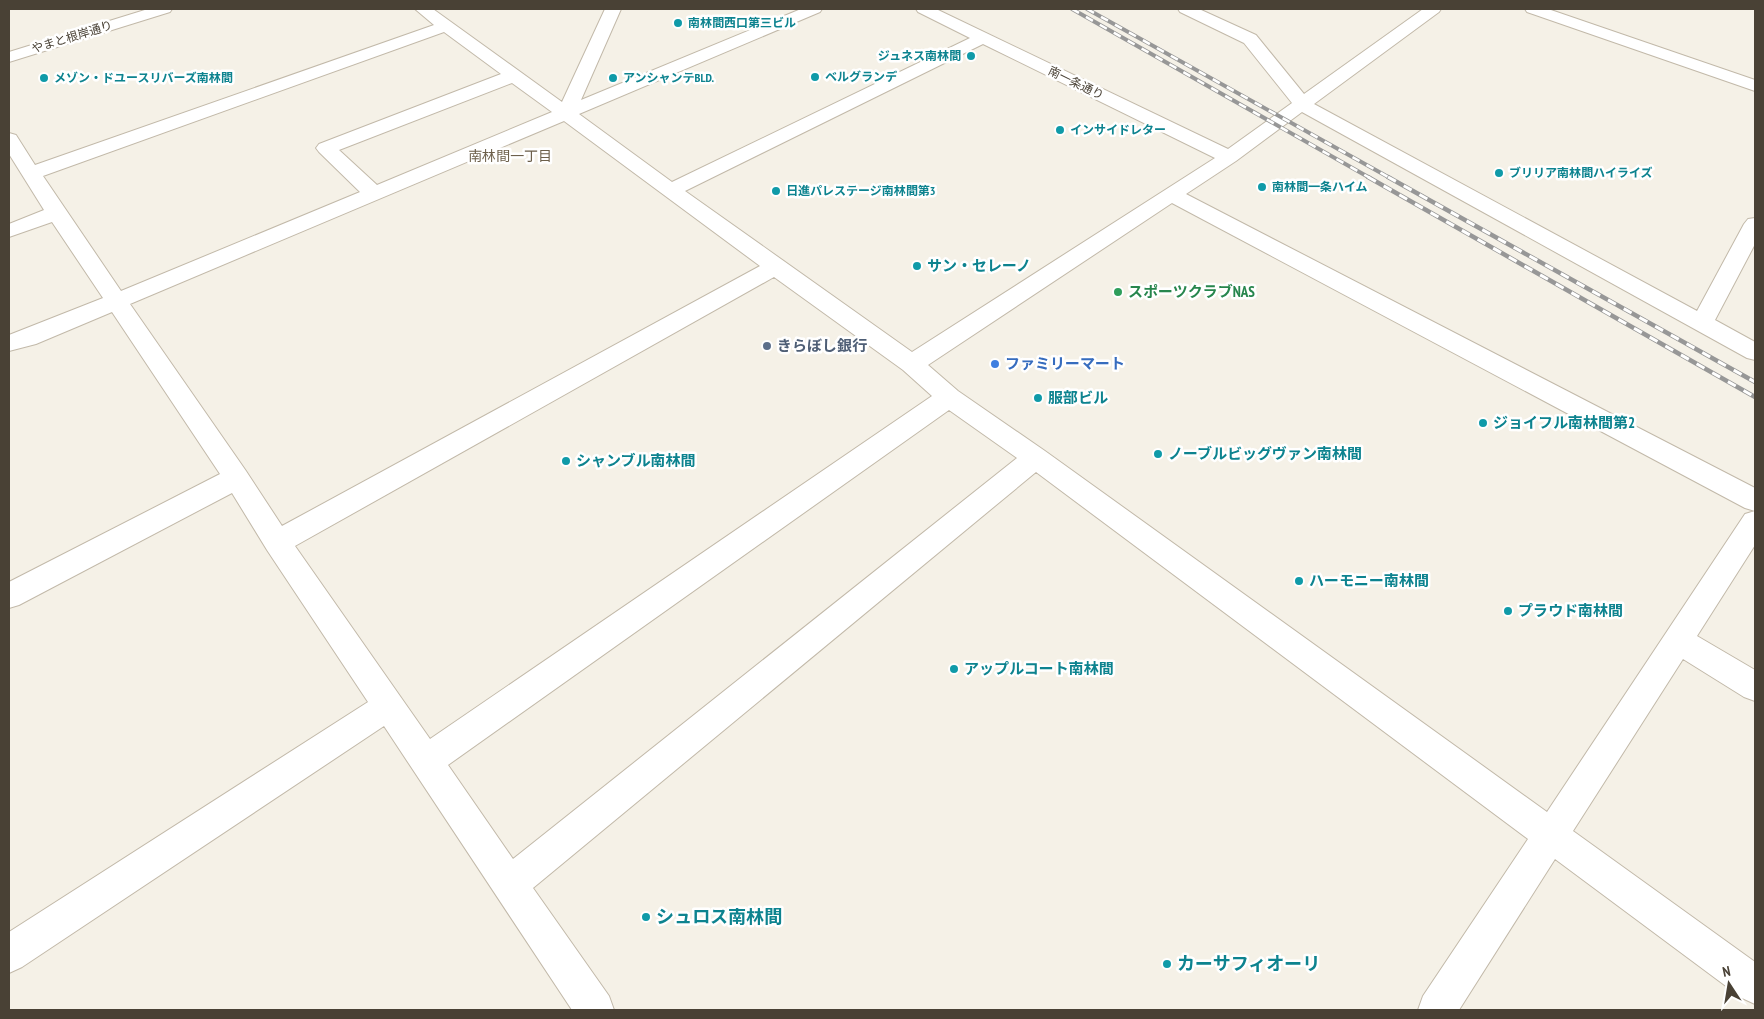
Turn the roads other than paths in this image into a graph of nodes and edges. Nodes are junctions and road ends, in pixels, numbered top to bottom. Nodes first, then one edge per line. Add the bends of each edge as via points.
1 (164, 9) edge
2 (423, 9) edge
3 (613, 9) edge
4 (814, 9) edge
5 (924, 9) edge
6 (1186, 9) edge
7 (1433, 9) edge
8 (1533, 9) edge
9 (446, 26) junction
10 (982, 38) junction
11 (9, 57) edge
12 (513, 76) junction
13 (1755, 86) edge
14 (1302, 104) junction
15 (566, 113) junction
16 (9, 139) edge
17 (1229, 157) junction
18 (32, 173) junction
19 (672, 190) junction
20 (374, 194) junction
21 (1172, 195) junction
22 (56, 213) junction
23 (1755, 224) edge
24 (9, 230) edge
25 (775, 267) junction
26 (116, 300) junction
27 (1702, 323) junction
28 (9, 343) edge
29 (1755, 352) edge
30 (912, 364) junction
31 (949, 397) junction
32 (1036, 458) junction
33 (237, 478) junction
34 (1755, 500) edge
35 (1755, 522) edge
36 (277, 542) junction
37 (9, 596) edge
38 (1678, 640) junction
39 (1755, 687) edge
40 (388, 706) junction
41 (426, 760) junction
42 (1550, 835) junction
43 (510, 884) junction
44 (9, 954) edge
45 (1755, 985) edge
46 (595, 1010) edge
47 (1437, 1010) edge

1 - 11 street, やまと根岸通り
2 - 9 street
3 - 15 street
4 - 15 street
5 - 10 street, 南一条通り
6 - 14 street via 1250,40
7 - 14 street
8 - 13 street
9 - 12 street
9 - 18 street
10 - 17 street, 南一条通り
10 - 19 street
12 - 15 street
12 - 20 street via 326,148
14 - 17 street
14 - 27 street
15 - 19 street
15 - 20 street
16 - 18 street
17 - 21 street
18 - 22 street
19 - 25 street
20 - 26 street
21 - 30 street
21 - 34 street
22 - 24 street
22 - 26 street
23 - 27 street
25 - 30 street
25 - 36 street
26 - 28 street
26 - 33 street
27 - 29 street
30 - 31 street
31 - 32 street
31 - 41 street
32 - 42 street
32 - 43 street
33 - 36 street
33 - 37 street
35 - 38 street
36 - 40 street
38 - 39 street
38 - 42 street
40 - 41 street
40 - 44 street
41 - 43 street
42 - 45 street
42 - 47 street
43 - 46 street

